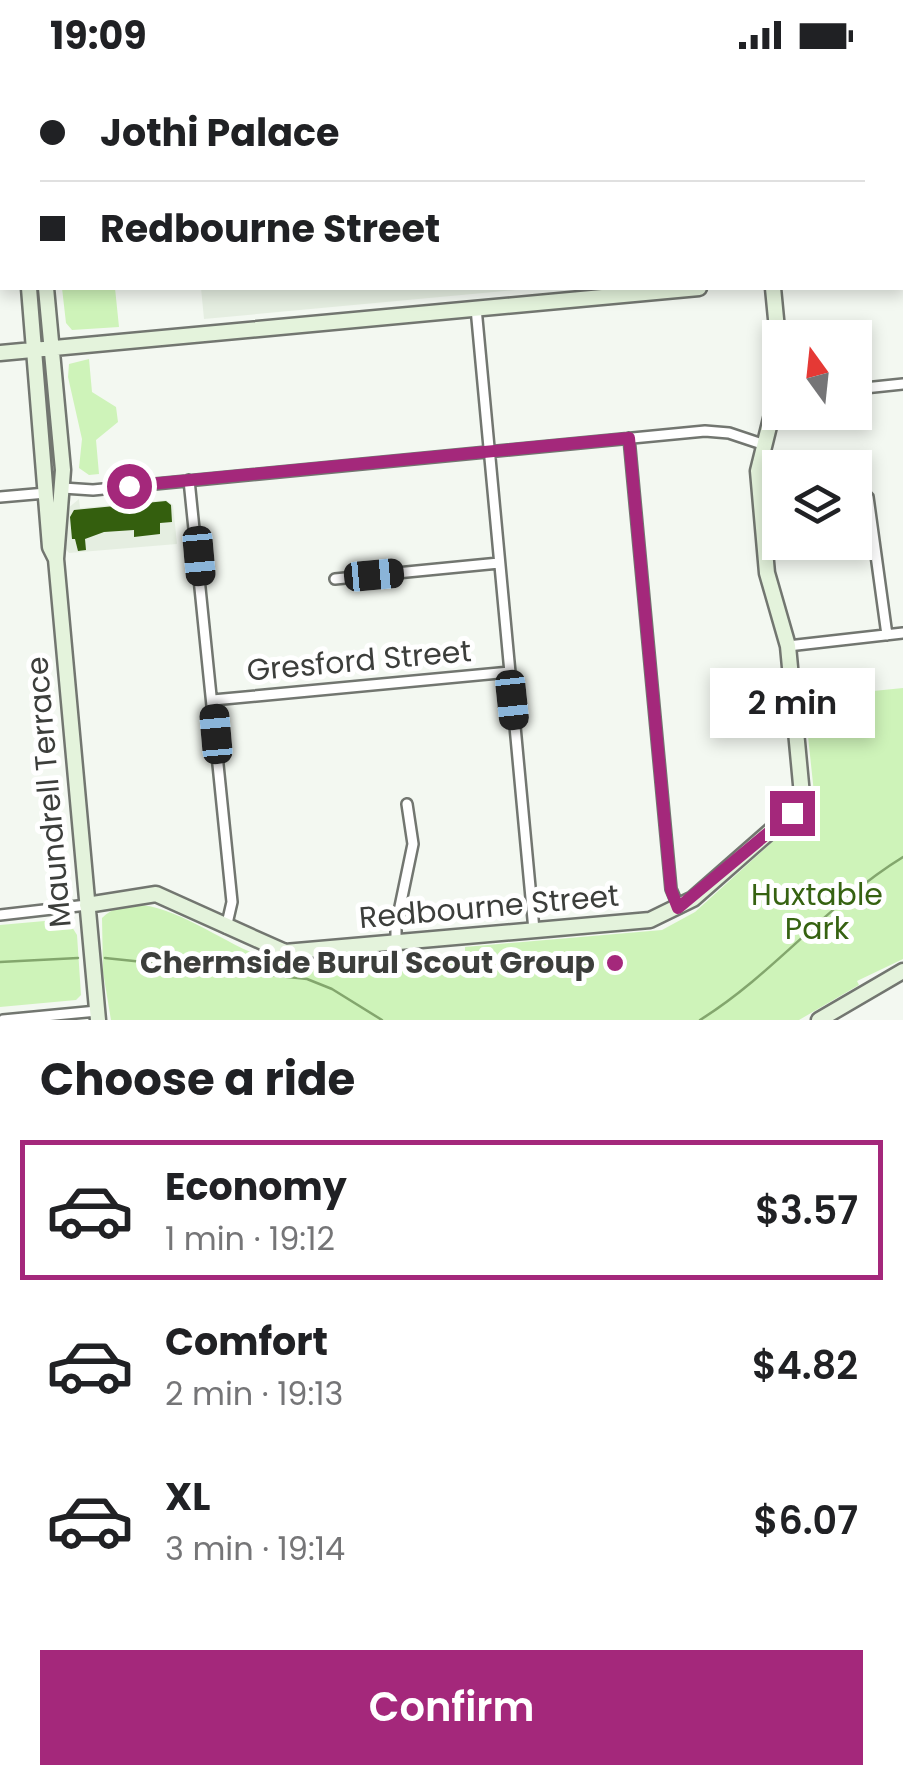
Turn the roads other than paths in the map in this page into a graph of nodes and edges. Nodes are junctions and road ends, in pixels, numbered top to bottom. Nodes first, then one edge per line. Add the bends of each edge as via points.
1 (28, 290) edge
2 (46, 290) edge
3 (677, 290) edge
4 (773, 290) edge
5 (476, 308) junction
6 (776, 320) edge
7 (52, 347) junction
8 (35, 349) junction
9 (0, 352) edge
10 (903, 384) edge
11 (872, 387) edge
12 (766, 430) edge
13 (629, 438) junction
14 (762, 444) junction
15 (489, 451) junction
16 (189, 480) junction
17 (63, 488) junction
18 (46, 493) junction
19 (0, 497) edge
20 (872, 526) edge
21 (56, 559) junction
22 (499, 563) junction
23 (336, 579) dead end
24 (903, 634) edge
25 (887, 635) junction
26 (788, 646) junction
27 (510, 672) junction
28 (213, 700) junction
29 (407, 804) dead end
30 (87, 905) junction
31 (678, 908) junction
32 (0, 915) edge
33 (226, 928) junction
34 (534, 930) junction
35 (396, 942) junction
36 (903, 971) edge
37 (97, 1016) edge
38 (4, 1020) edge
39 (819, 1020) edge

1 - 8 main road, Maundrell Terrace
2 - 7 main road, Maundrell Terrace
3 - 5 main road
4 - 6 main road
5 - 7 main road
5 - 15 street
7 - 8 main road
7 - 17 main road, Maundrell Terrace
8 - 9 main road
8 - 18 main road, Maundrell Terrace
10 - 11 street
12 - 14 main road, Redbourne Street
13 - 14 street via 714,430
13 - 15 street
13 - 31 street via 671,890
14 - 26 main road, Redbourne Street via 758,471 767,573
15 - 16 street
15 - 22 street
16 - 17 street
16 - 28 street
17 - 21 main road, Maundrell Terrace
18 - 19 street
18 - 21 main road, Maundrell Terrace
20 - 25 street
21 - 30 main road, Maundrell Terrace
22 - 23 street
22 - 27 street
24 - 25 street
25 - 26 street
26 - 31 main road, Redbourne Street via 800,802
27 - 28 street, Gresford Street
27 - 34 street
28 - 33 street via 232,902
29 - 35 street via 413,844
30 - 32 street
30 - 33 main road, Redbourne Street via 156,894
30 - 37 main road, Maundrell Terrace
31 - 34 main road, Redbourne Street via 650,920
33 - 35 main road, Redbourne Street via 278,952
34 - 35 main road, Redbourne Street
36 - 39 main road
37 - 38 street

